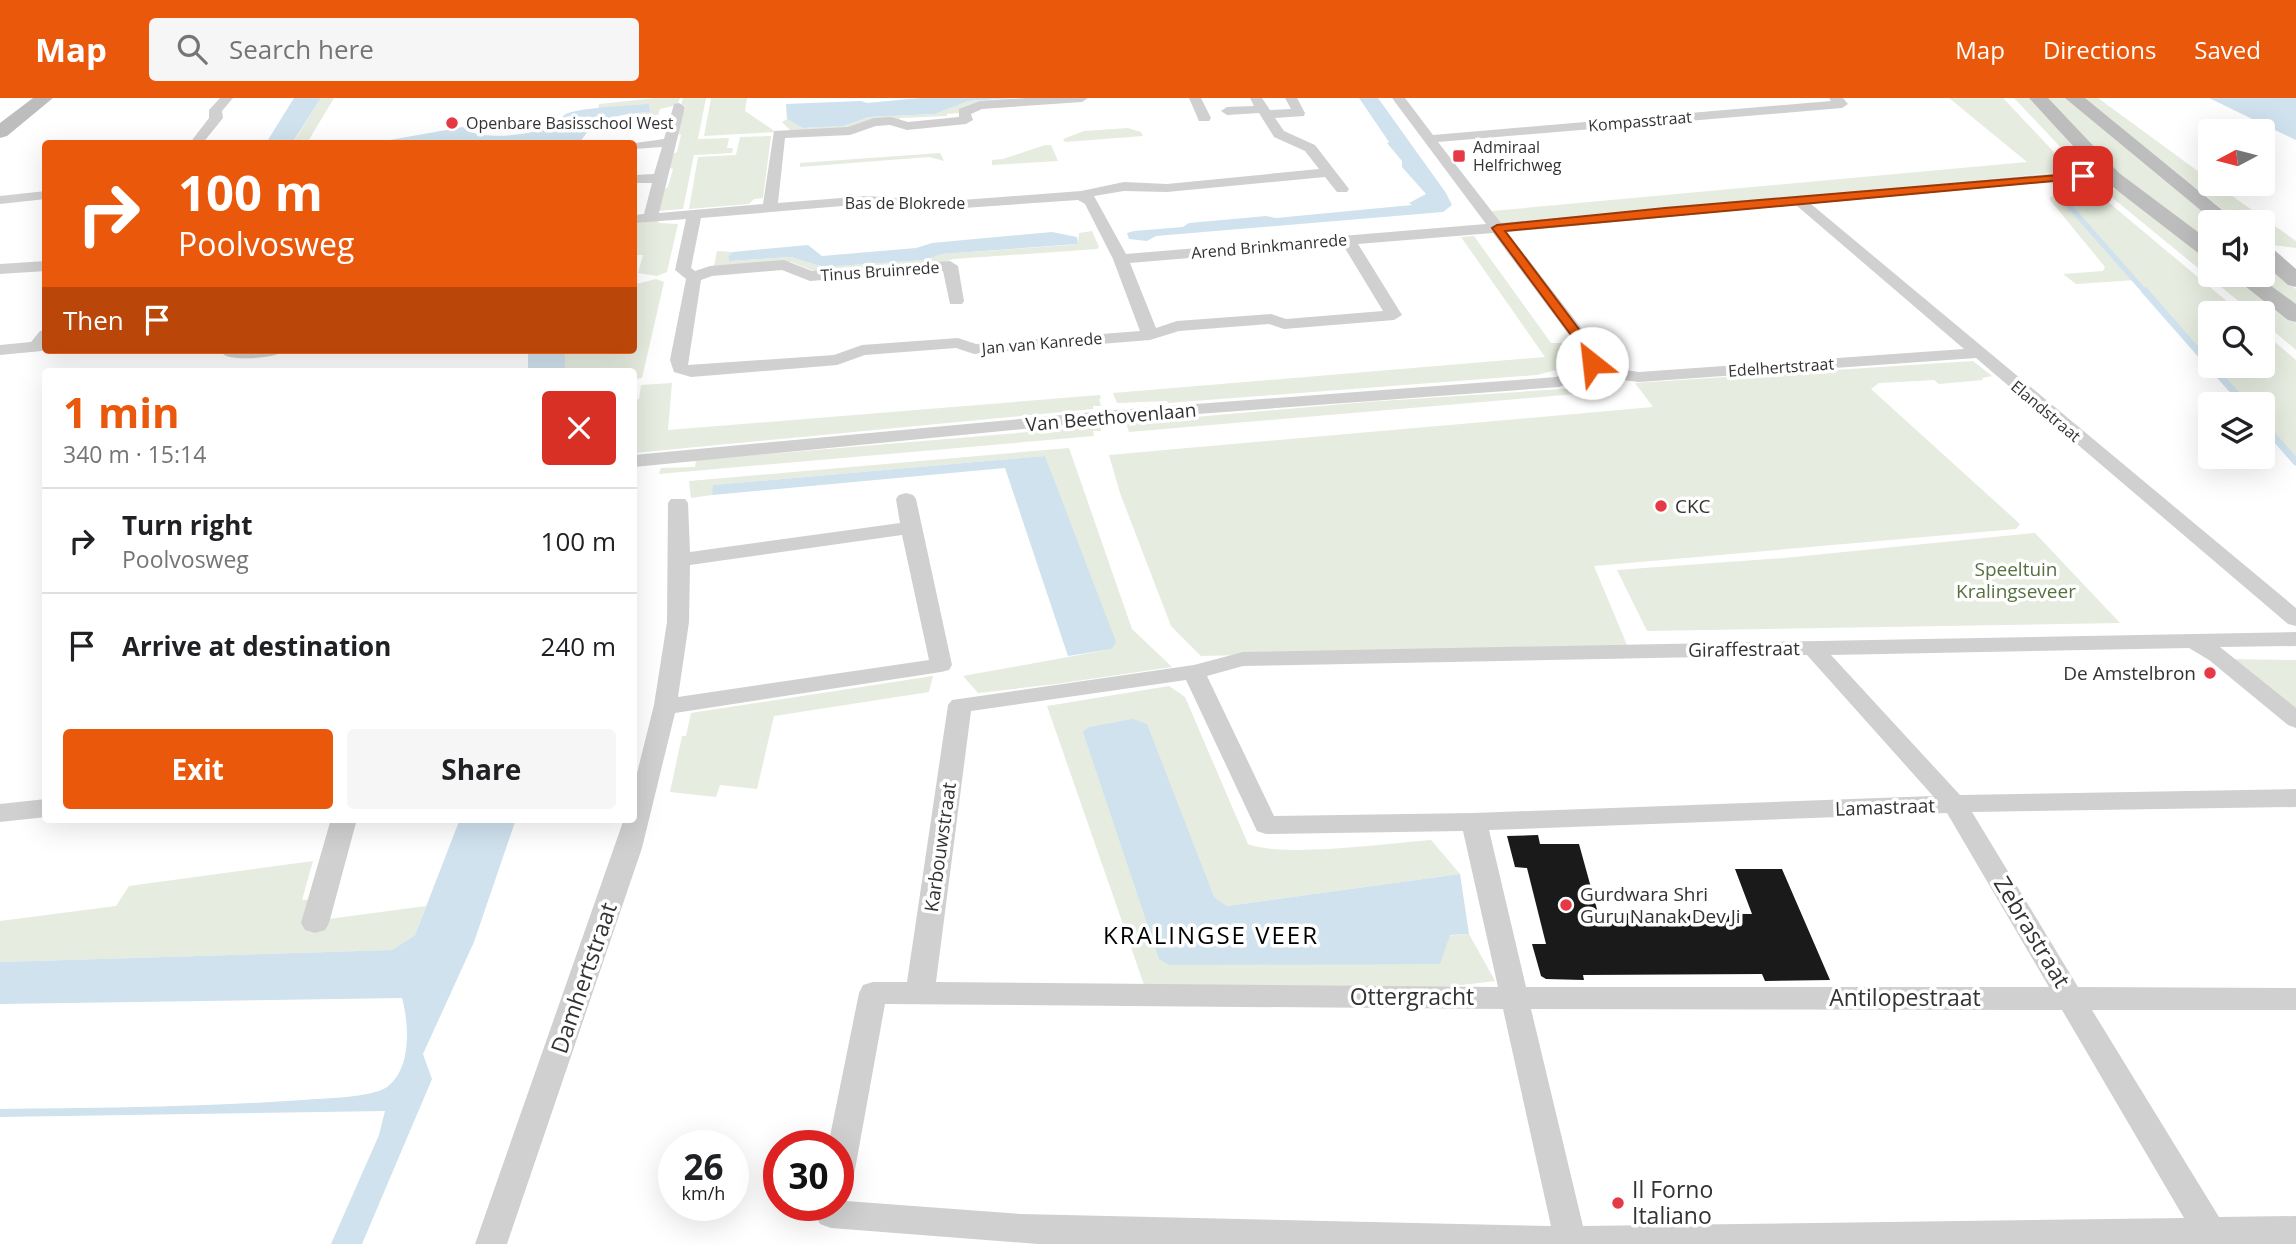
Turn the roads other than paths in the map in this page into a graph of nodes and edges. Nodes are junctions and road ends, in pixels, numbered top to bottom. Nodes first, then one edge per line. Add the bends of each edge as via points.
1 (24, 98) edge
2 (44, 98) edge
3 (227, 98) edge
4 (1082, 98) edge
5 (1195, 98) edge
6 (1291, 98) edge
7 (1398, 98) edge
8 (1835, 98) edge
9 (2038, 98) edge
10 (2074, 98) edge
11 (679, 107) dead end
12 (1261, 107) edge
13 (1227, 111) dead end
14 (0, 117) edge
15 (1203, 118) dead end
16 (0, 132) edge
17 (1429, 139) junction
18 (198, 140) edge
19 (669, 143) junction
20 (637, 145) edge
21 (1328, 172) junction
22 (2112, 177) junction
23 (661, 178) junction
24 (637, 179) edge
25 (1310, 188) dead end
26 (42, 195) edge
27 (1081, 195) junction
28 (0, 198) edge
29 (1798, 200) junction
30 (770, 208) junction
31 (2212, 210) edge
32 (694, 215) junction
33 (650, 218) junction
34 (637, 219) edge
35 (1497, 228) junction
36 (1347, 239) junction
37 (2198, 242) edge
38 (1122, 259) junction
39 (2275, 262) edge
40 (42, 266) edge
41 (0, 269) edge
42 (694, 278) junction
43 (2296, 280) edge
44 (2258, 287) edge
45 (956, 301) dead end
46 (2296, 315) edge
47 (42, 334) edge
48 (1150, 335) junction
49 (0, 336) edge
50 (42, 339) edge
51 (0, 350) edge
52 (1976, 353) junction
53 (1587, 370) junction
54 (637, 461) edge
55 (906, 499) dead end
56 (678, 503) dead end
57 (911, 528) junction
58 (680, 560) junction
59 (2296, 619) edge
60 (2296, 639) edge
61 (2192, 640) junction
62 (1812, 647) junction
63 (1194, 672) junction
64 (664, 708) junction
65 (2296, 720) edge
66 (2296, 798) edge
67 (1954, 804) junction
68 (42, 808) edge
69 (0, 813) edge
70 (637, 816) edge
71 (1474, 822) junction
72 (343, 823) edge
73 (635, 823) edge
74 (315, 923) dead end
75 (920, 993) junction
76 (1515, 998) junction
77 (2072, 998) junction
78 (2296, 999) edge
79 (847, 1130) edge
80 (854, 1213) edge
81 (2296, 1231) edge
82 (1020, 1237) edge
83 (2214, 1238) edge
84 (1571, 1242) edge
85 (491, 1244) edge

1 - 14 street
2 - 16 street
3 - 18 street
4 - 30 street via 980,105 964,111 966,120 954,123 907,126 874,122 850,131 779,134
5 - 15 street
6 - 12 street via 1299,113
7 - 17 street
8 - 17 street, Kompasstraat via 1842,104
9 - 22 street
10 - 31 street
11 - 19 street
12 - 13 street
12 - 21 street via 1279,134 1305,145
17 - 35 street
19 - 20 street
19 - 23 street
21 - 25 street via 1340,187
21 - 27 street, Bas de Blokrede via 1167,188 1106,188
22 - 29 street via 2060,177
22 - 37 street
23 - 24 street
23 - 33 street
26 - 28 street
27 - 30 street, Bas de Blokrede via 949,205 866,200
27 - 38 street via 1091,201
29 - 35 street, Arend Brinkmanrede
29 - 52 street, Elandstraat
30 - 32 street, Bas de Blokrede
32 - 33 street, Bas de Blokrede
32 - 42 street, Jan van Kanrede via 683,270
33 - 34 street, Bas de Blokrede
35 - 36 street, Arend Brinkmanrede
35 - 53 street via 1580,338 1591,357
36 - 38 street, Arend Brinkmanrede
36 - 48 street, Jan van Kanrede via 1394,315 1177,326
38 - 48 street
39 - 43 street
40 - 41 street
42 - 45 street, Tinus Bruinrede via 710,271 784,265 810,275 950,266
42 - 48 street, Jan van Kanrede via 679,360 680,368 691,372 837,360 862,350 958,343 974,349
44 - 46 street
47 - 49 street
50 - 51 street via 36,347
52 - 53 street, Edelhertstraat via 1639,377
52 - 59 street, Elandstraat
53 - 54 street, Van Beethovenlaan via 1559,382 1116,415
55 - 57 street
56 - 58 street, Damhertstraat
57 - 58 street
57 - 64 street via 941,665
58 - 64 street, Damhertstraat via 678,624
60 - 61 street, Giraffestraat
61 - 62 street, Giraffestraat
61 - 65 street
62 - 63 street, Giraffestraat via 1243,659
62 - 67 street, Zebrastraat
63 - 71 street via 1266,825
63 - 75 street, Karbouwstraat via 960,705
64 - 70 street, Damhertstraat
66 - 67 street, Lamastraat
67 - 71 street, Lamastraat
67 - 77 street, Zebrastraat
68 - 69 street
71 - 76 street
72 - 74 street
73 - 85 street, Damhertstraat
75 - 76 street, Ottergracht
75 - 79 street via 873,993
76 - 77 street, Antilopestraat
76 - 84 street
77 - 78 street, Antilopestraat
77 - 83 street, Zebrastraat
80 - 82 street
81 - 83 street
82 - 84 street
83 - 84 street

